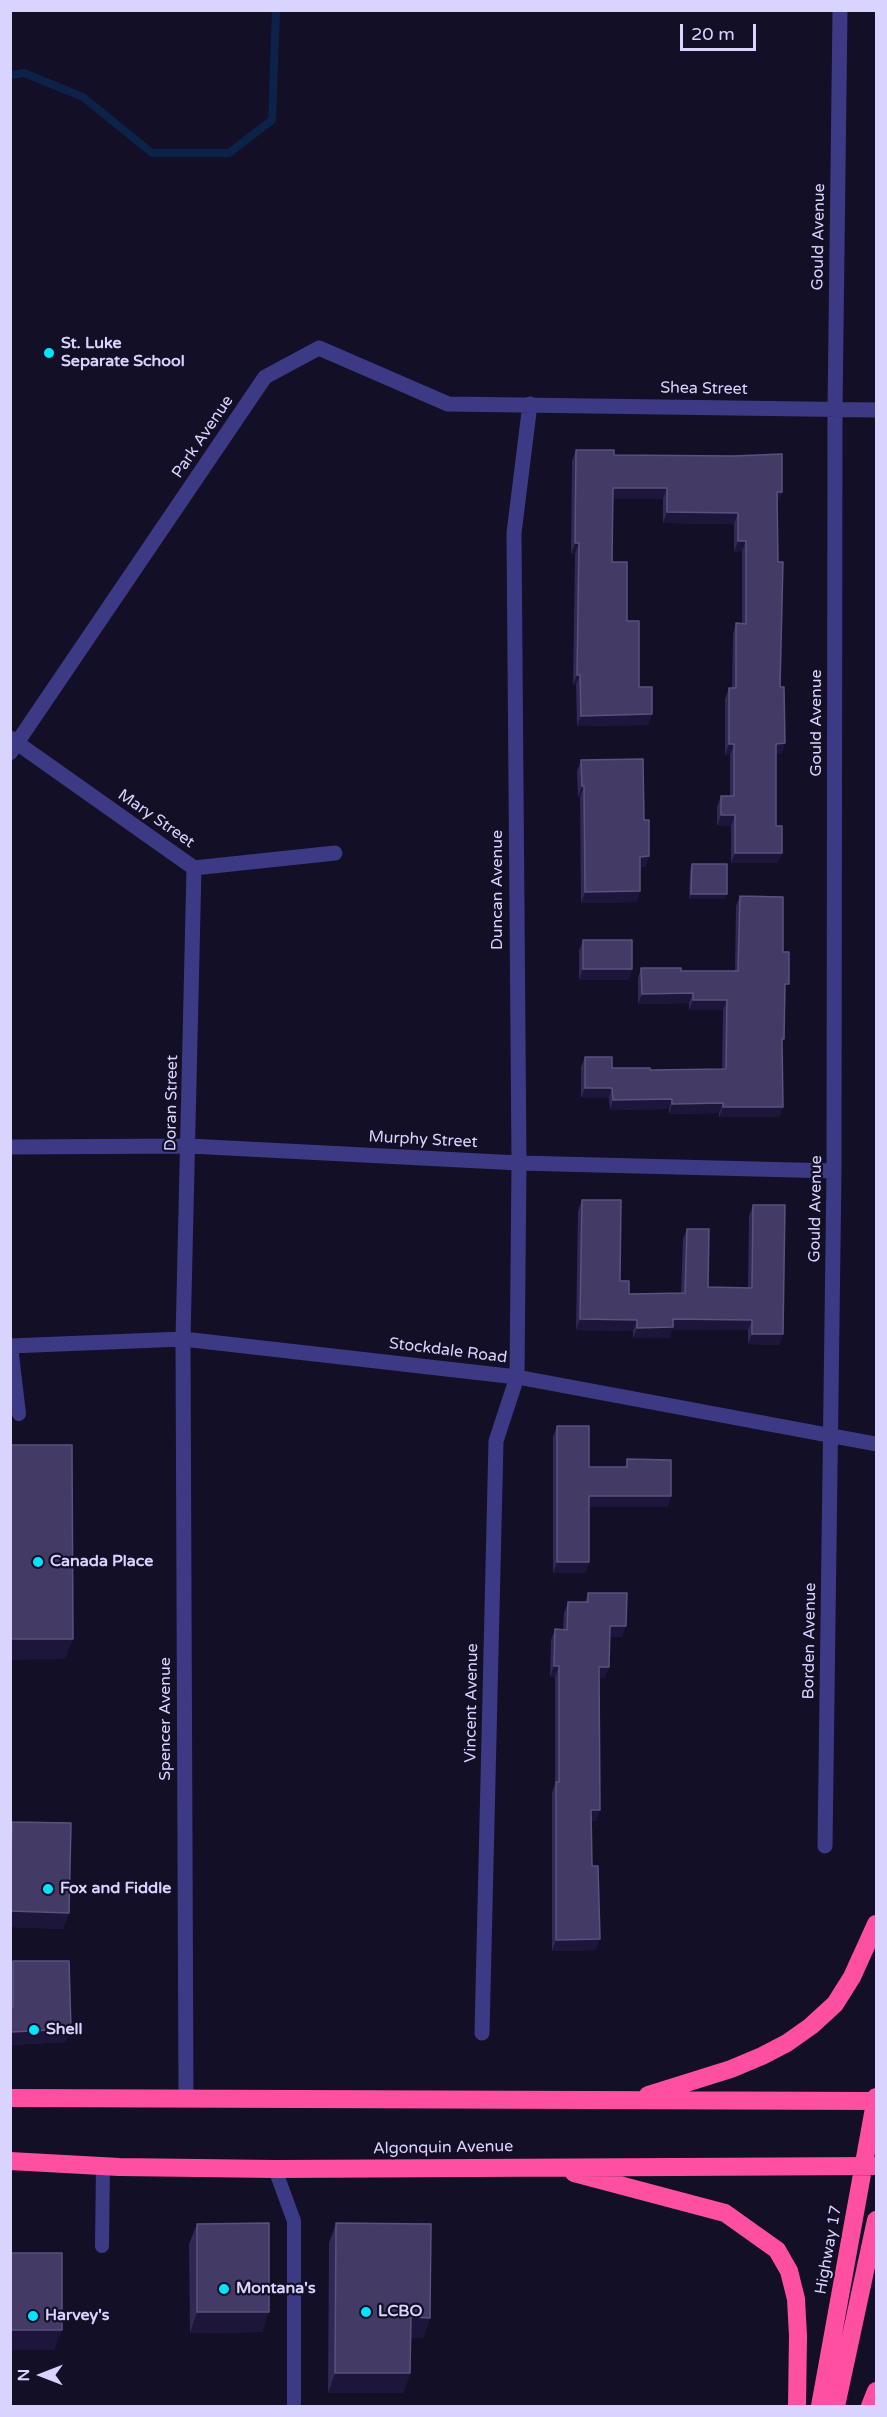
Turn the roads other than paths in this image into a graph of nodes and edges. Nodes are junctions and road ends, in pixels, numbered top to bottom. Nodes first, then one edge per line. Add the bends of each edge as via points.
1 (840, 10) edge
2 (530, 404) junction
3 (836, 410) junction
4 (876, 410) edge
5 (13, 744) edge
6 (335, 852) dead end
7 (194, 868) junction
8 (189, 1146) junction
9 (10, 1147) edge
10 (519, 1163) junction
11 (834, 1171) junction
12 (183, 1339) junction
13 (11, 1346) edge
14 (517, 1377) junction
15 (19, 1414) dead end
16 (831, 1436) junction
17 (876, 1444) edge
18 (825, 1846) dead end
19 (876, 1924) edge
20 (482, 2033) dead end
21 (10, 2098) edge
22 (186, 2099) junction
23 (876, 2099) edge
24 (627, 2101) junction
25 (10, 2161) edge
26 (103, 2166) junction
27 (546, 2166) junction
28 (871, 2166) edge
29 (275, 2169) junction
30 (876, 2220) edge
31 (102, 2247) dead end
32 (876, 2391) edge
33 (294, 2406) edge
34 (797, 2406) edge
35 (820, 2406) edge
36 (836, 2406) edge
37 (870, 2406) edge

1 - 3 street, Gould Avenue
2 - 3 street, Shea Street
2 - 5 street, Park Avenue via 448,404 319,348 265,377
2 - 10 street, Duncan Avenue via 514,533
3 - 4 street, Shea Street
3 - 11 street, Gould Avenue
5 - 7 street, Mary Street
6 - 7 street, Mary Street
7 - 8 street, Doran Street
8 - 9 street, Murphy Street
8 - 10 street, Murphy Street
8 - 12 street, Doran Street
10 - 11 street, Murphy Street
10 - 14 street, Duncan Avenue
11 - 16 street, Gould Avenue
12 - 13 street, Stockdale Road
12 - 14 street, Stockdale Road
12 - 22 street, Spencer Avenue
13 - 15 lane
14 - 16 street, Stockdale Road
14 - 20 street, Vincent Avenue via 496,1441
16 - 17 street, Stockdale Road
16 - 18 street, Borden Avenue
19 - 24 highway via 835,2004 787,2043 731,2069
21 - 22 highway
22 - 24 highway
23 - 24 highway
23 - 28 highway, Highway 17
25 - 26 highway, Algonquin Avenue
26 - 29 highway, Algonquin Avenue
26 - 31 lane
27 - 28 highway, Algonquin Avenue
27 - 29 highway, Algonquin Avenue
27 - 34 highway via 725,2213 777,2250 789,2271 796,2299
28 - 35 highway, Highway 17
29 - 33 lane via 294,2221
30 - 36 highway
32 - 37 highway

